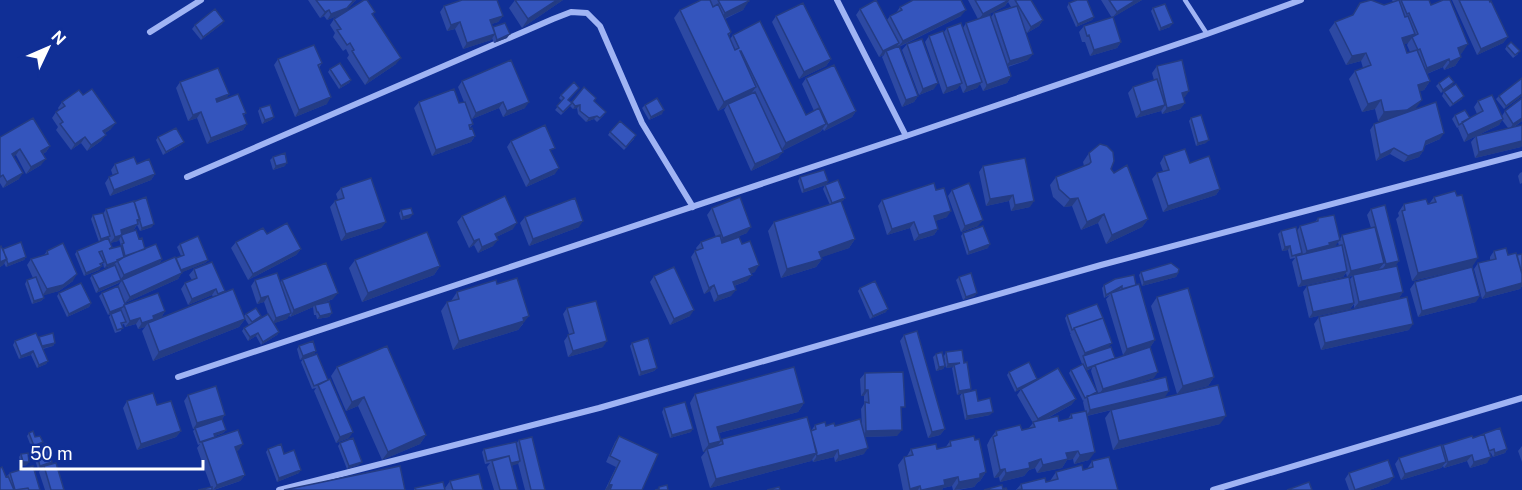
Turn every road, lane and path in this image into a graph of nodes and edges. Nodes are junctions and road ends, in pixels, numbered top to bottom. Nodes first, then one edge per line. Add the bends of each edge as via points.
1 (201, 0) edge
2 (837, 0) edge
3 (1185, 0) edge
4 (1301, 0) edge
5 (150, 32) dead end
6 (1207, 34) junction
7 (906, 136) junction
8 (1522, 154) edge
9 (187, 177) dead end
10 (693, 207) junction
11 (178, 377) dead end
12 (1522, 398) edge
13 (279, 490) edge
14 (1213, 490) edge

1 - 5 street
2 - 7 street
3 - 6 lane
4 - 6 street
6 - 7 street
7 - 10 street
8 - 13 street via 1101,265 599,408
9 - 10 street via 572,12 587,13 600,26 642,123
10 - 11 street
12 - 14 street

